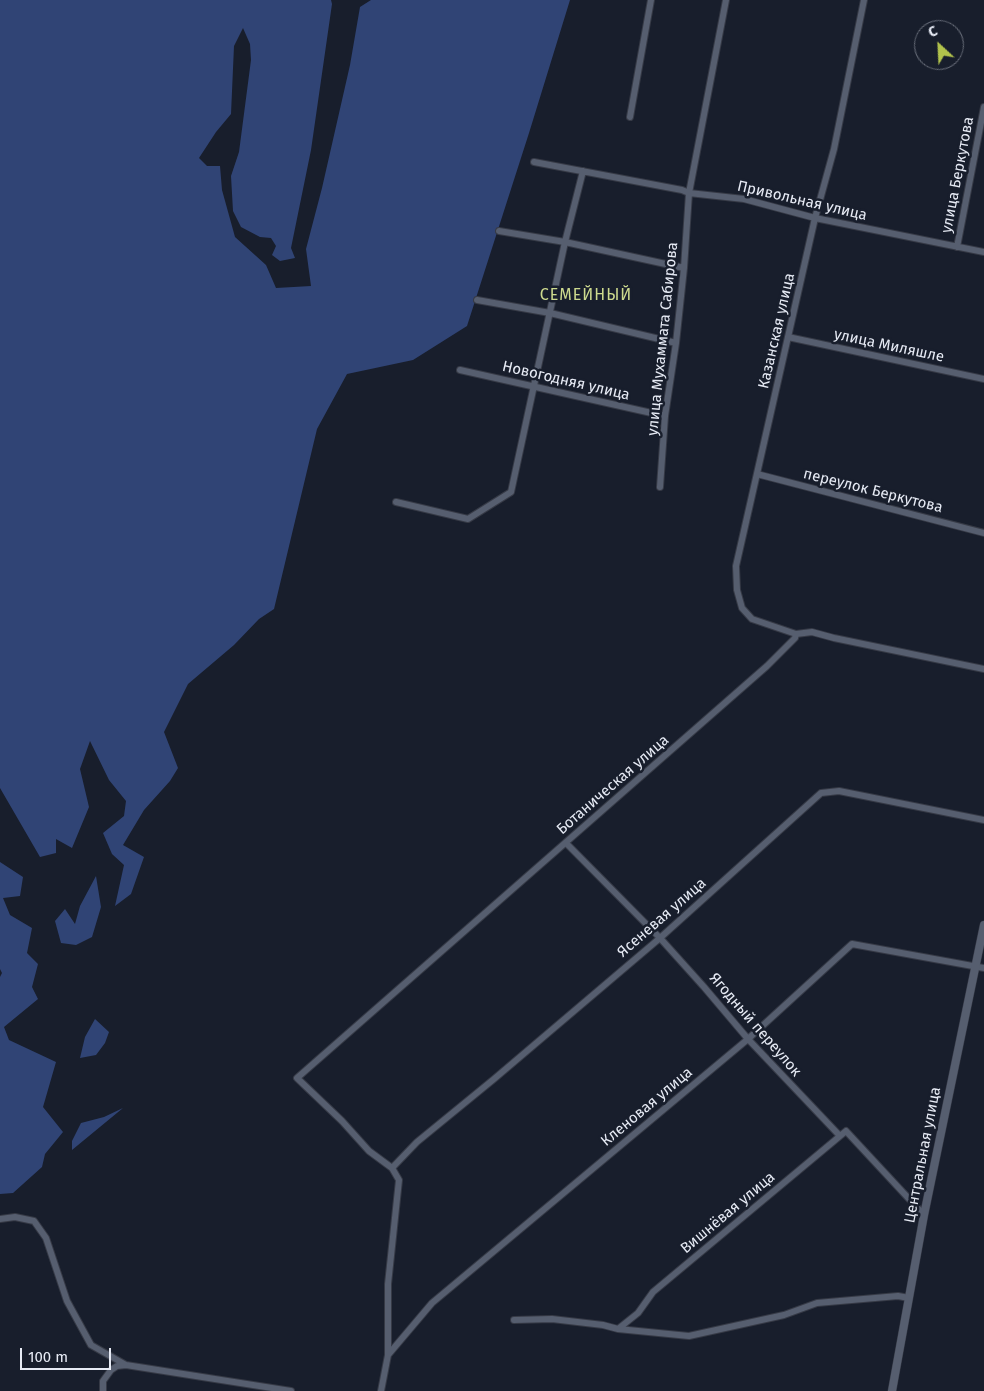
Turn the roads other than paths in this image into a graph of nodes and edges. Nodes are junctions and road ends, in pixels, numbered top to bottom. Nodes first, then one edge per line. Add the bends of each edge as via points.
1 (650, 0) edge
2 (726, 0) edge
3 (864, 0) edge
4 (984, 107) edge
5 (630, 116) dead end
6 (534, 162) dead end
7 (583, 171) junction
8 (689, 194) junction
9 (815, 218) junction
10 (499, 231) dead end
11 (565, 242) junction
12 (957, 247) junction
13 (984, 252) edge
14 (684, 268) junction
15 (478, 300) dead end
16 (550, 313) junction
17 (788, 337) junction
18 (676, 343) junction
19 (460, 370) dead end
20 (984, 379) edge
21 (534, 386) junction
22 (665, 416) junction
23 (757, 474) junction
24 (660, 487) dead end
25 (396, 502) dead end
26 (984, 533) edge
27 (796, 634) junction
28 (984, 669) edge
29 (984, 820) edge
30 (566, 844) junction
31 (984, 924) edge
32 (660, 938) junction
33 (976, 966) junction
34 (984, 968) edge
35 (748, 1039) junction
36 (840, 1136) junction
37 (392, 1168) junction
38 (924, 1215) junction
39 (0, 1219) edge
40 (909, 1298) junction
41 (514, 1320) dead end
42 (618, 1329) junction
43 (388, 1355) junction
44 (126, 1365) junction
45 (103, 1391) edge
46 (291, 1391) edge
47 (382, 1391) edge
48 (892, 1391) edge

1 - 5 street
2 - 8 street
3 - 9 street, Казанская улица via 834,149
4 - 12 street, улица Беркутова
6 - 7 street, Привольная улица
7 - 8 street, Привольная улица
7 - 11 street
8 - 9 street, Привольная улица via 744,199
8 - 14 street, улица Мухаммата Сабирова
9 - 12 street, Привольная улица
9 - 17 street, Казанская улица
10 - 11 street
11 - 14 street
11 - 16 street
12 - 13 street, Привольная улица
14 - 18 street, улица Мухаммата Сабирова
15 - 16 street
16 - 18 street
16 - 21 street
17 - 20 street, улица Миляшле
17 - 23 street, Казанская улица
18 - 22 street, улица Мухаммата Сабирова
19 - 21 street, Новогодняя улица
21 - 22 street, Новогодняя улица
21 - 25 street via 511,492 468,519
22 - 24 street, улица Мухаммата Сабирова
23 - 26 street, переулок Беркутова
23 - 27 street, Казанская улица via 736,566 737,590 742,608 752,620
27 - 28 street via 812,632
27 - 30 street, Ботаническая улица via 767,666
29 - 32 street, Ясеневая улица via 838,791 821,793
30 - 32 street, Ягодный переулок
30 - 37 street, Ботаническая улица via 297,1078 369,1151
31 - 33 street, Центральная улица
32 - 35 street, Ягодный переулок
32 - 37 street, Ясеневая улица via 417,1142
33 - 34 street, Кленовая улица
33 - 35 street, Кленовая улица via 852,944
33 - 38 street, Центральная улица
35 - 36 street, Ягодный переулок
35 - 43 street, Кленовая улица via 432,1303
36 - 38 street, Ягодный переулок via 846,1131
36 - 42 street, Вишнёвая улица via 653,1292 638,1313
37 - 43 street via 399,1180 388,1284
38 - 40 street, Центральная улица
39 - 44 street via 15,1217 34,1221 46,1238 67,1301 91,1345
40 - 42 street via 898,1296 817,1303 784,1315 689,1336
40 - 48 street, Центральная улица
41 - 42 street via 552,1319
43 - 47 street
44 - 45 street via 111,1370 103,1381
44 - 46 street

